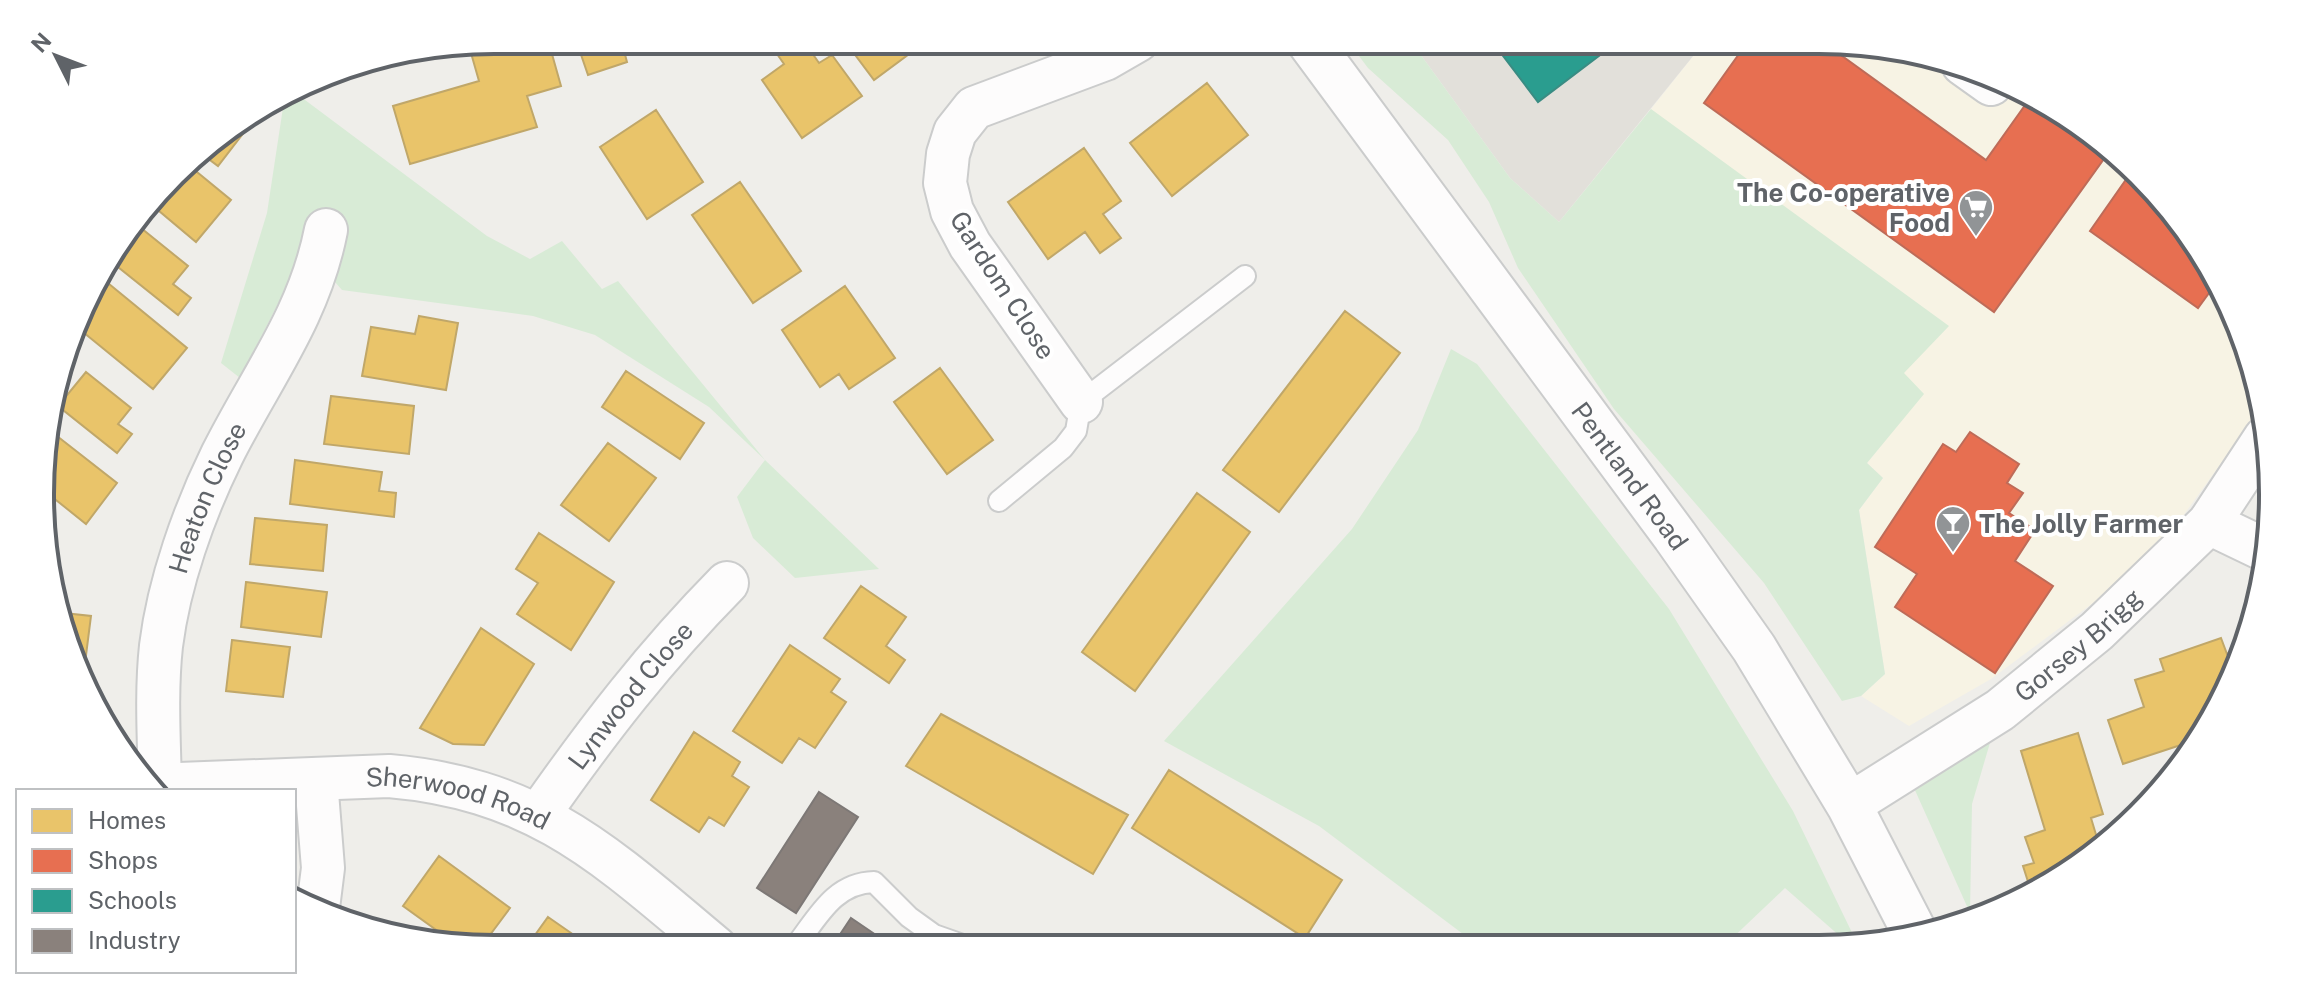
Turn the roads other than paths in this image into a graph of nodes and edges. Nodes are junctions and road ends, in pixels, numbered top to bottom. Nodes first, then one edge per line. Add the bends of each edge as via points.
1 (1114, 54) edge
2 (1318, 54) edge
3 (326, 230) dead end
4 (1245, 276) dead end
5 (1081, 402) junction
6 (2256, 451) edge
7 (999, 501) dead end
8 (2209, 523) junction
9 (2256, 545) edge
10 (727, 583) dead end
11 (156, 777) edge
12 (316, 780) junction
13 (164, 786) edge
14 (1849, 805) junction
15 (539, 814) junction
16 (319, 898) edge
17 (1911, 925) edge
18 (700, 935) edge
19 (804, 935) edge
20 (934, 935) edge

1 - 5 street, Gardom Close via 974,108 955,132 945,183 970,245
2 - 14 street, Pentland Road via 1675,536 1754,648
3 - 11 street, Heaton Close via 309,296 222,456 176,579 161,655
4 - 5 lane
5 - 7 lane via 1076,431 1063,448
6 - 8 street, Gorsey Brigg
8 - 9 street
8 - 14 street, Gorsey Brigg via 2097,631 2000,710
10 - 15 street, Lynwood Close via 664,648 602,724
12 - 13 street, Sherwood Road
12 - 15 street, Sherwood Road via 426,779
12 - 16 street via 323,868
14 - 17 street, Pentland Road
15 - 18 street, Sherwood Road via 594,847
19 - 20 lane via 835,895 855,882 874,882

